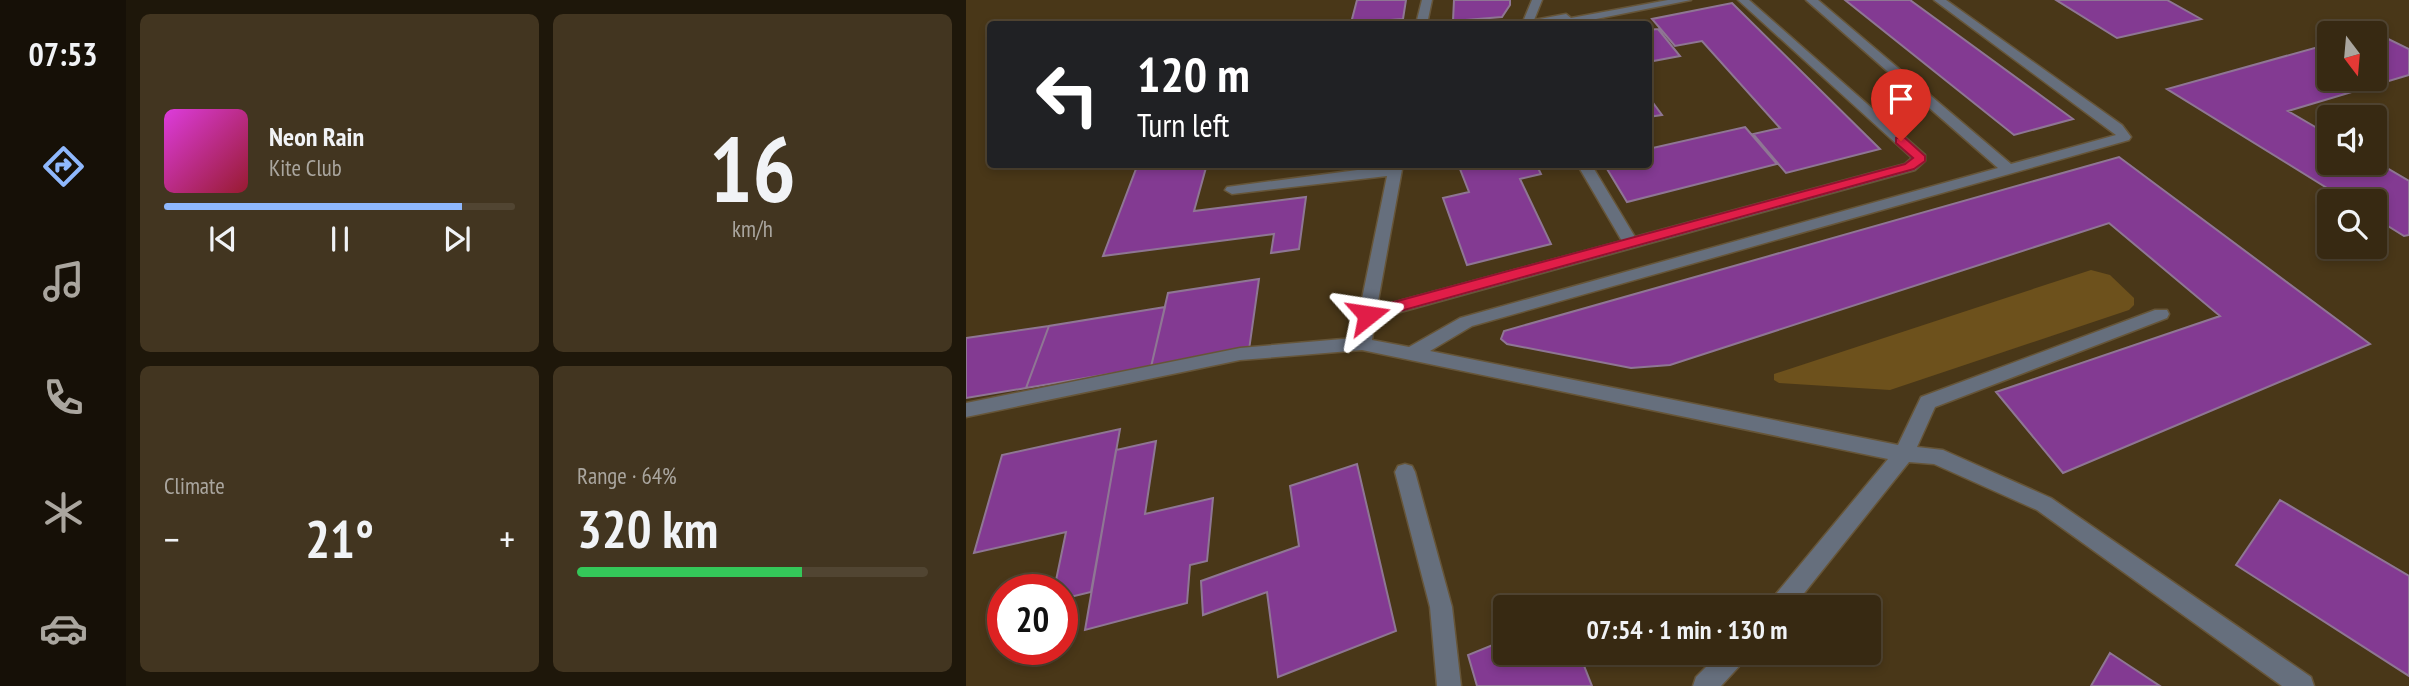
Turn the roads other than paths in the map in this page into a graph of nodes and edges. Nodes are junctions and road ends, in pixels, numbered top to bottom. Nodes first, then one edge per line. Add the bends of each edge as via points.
1 (1427, 0) edge
2 (1537, 0) edge
3 (1659, 0) edge
4 (1686, 0) edge
5 (1743, 0) edge
6 (1811, 0) edge
7 (1939, 0) edge
8 (1423, 21) edge
9 (1529, 21) edge
10 (1544, 21) edge
11 (1571, 21) edge
12 (1395, 168) edge
13 (1586, 168) edge
14 (2007, 168) junction
15 (1232, 190) dead end
16 (1631, 243) junction
17 (2161, 314) dead end
18 (1368, 315) junction
19 (1362, 344) junction
20 (1411, 354) junction
21 (966, 410) edge
22 (1904, 454) junction
23 (1405, 472) dead end
24 (1789, 595) edge
25 (1725, 665) edge
26 (1449, 686) edge
27 (1705, 686) edge
28 (2302, 686) edge

1 - 8 street
2 - 9 street
3 - 10 street
4 - 11 street
5 - 16 street via 1920,158 1910,167
6 - 14 street
7 - 14 street via 2124,136
12 - 15 street
12 - 18 street
13 - 16 street
14 - 20 street via 1466,322
16 - 18 street
17 - 22 street via 1928,402
18 - 19 street
19 - 20 street
19 - 21 street via 1240,354
20 - 22 street
22 - 24 street
22 - 28 street via 1936,456 2044,504
23 - 26 street via 1441,607
25 - 27 street

